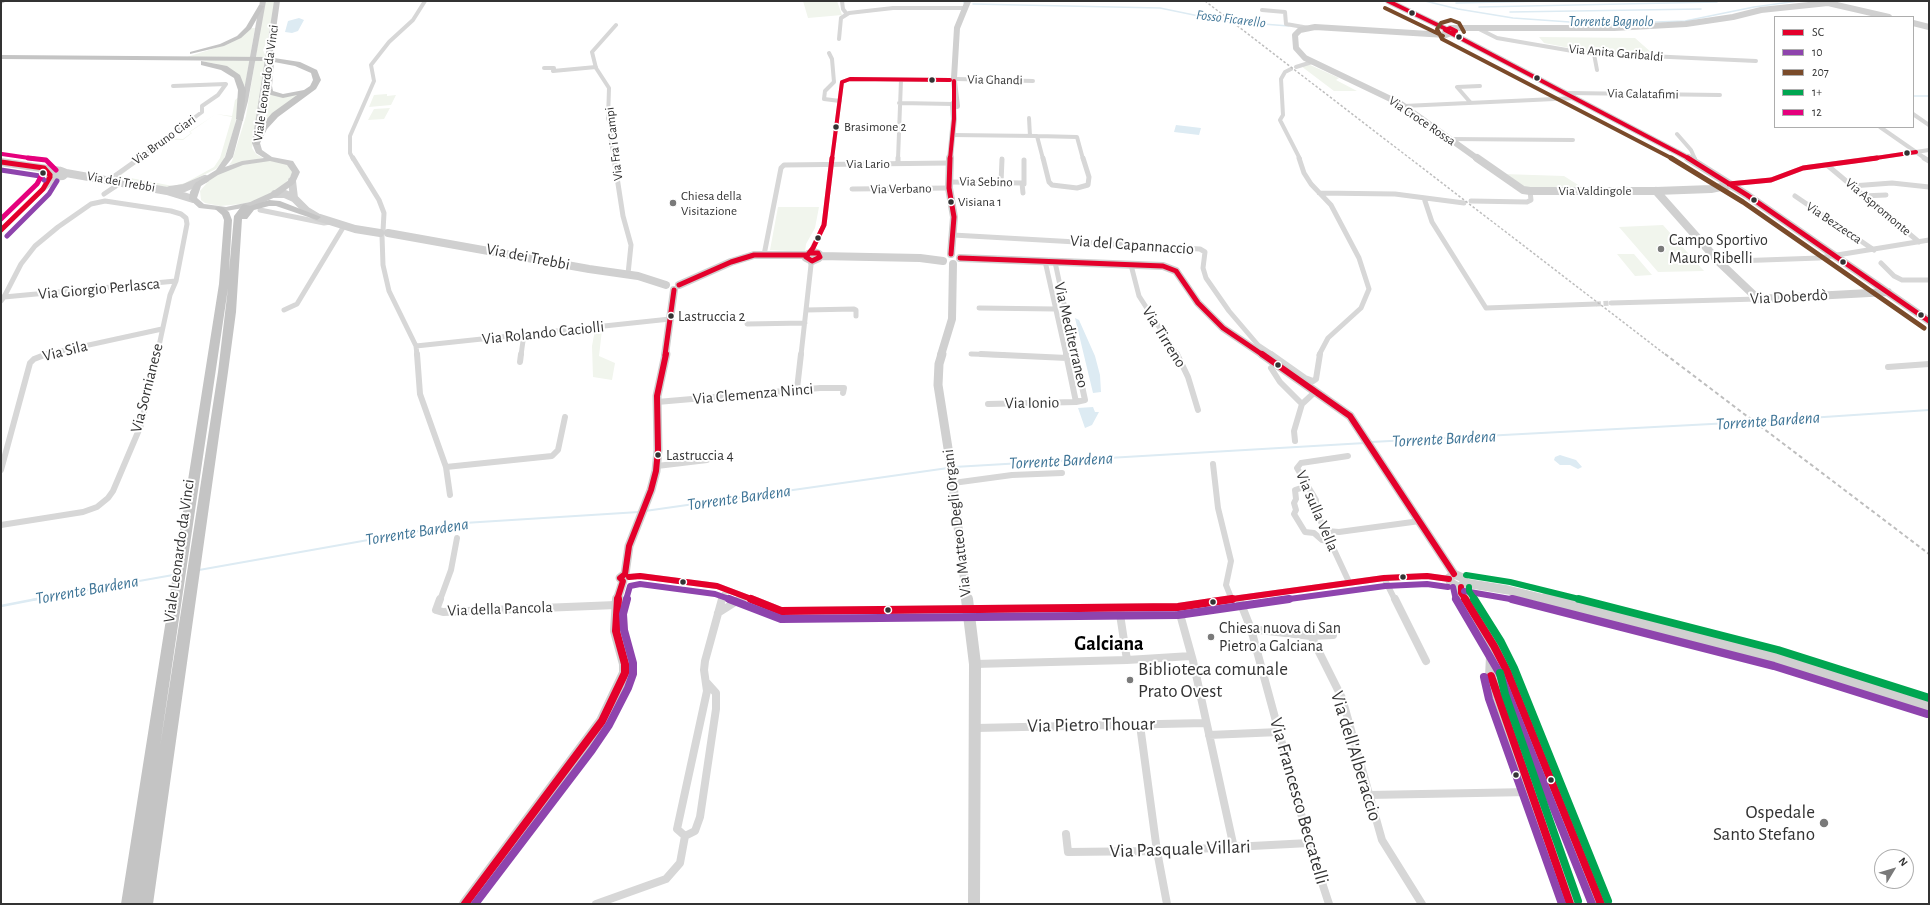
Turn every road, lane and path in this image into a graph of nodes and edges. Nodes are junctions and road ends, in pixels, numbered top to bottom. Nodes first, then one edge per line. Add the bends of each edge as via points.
1 (277, 1) edge
2 (425, 1) edge
3 (842, 1) edge
4 (968, 1) edge
5 (1388, 1) edge
6 (262, 4) edge
7 (966, 8) junction
8 (1262, 10) dead end
9 (846, 14) junction
10 (1885, 16) edge
11 (1914, 23) edge
12 (616, 24) dead end
13 (1929, 27) edge
14 (1309, 28) junction
15 (1476, 29) junction
16 (1451, 31) junction
17 (839, 39) dead end
18 (270, 50) junction
19 (829, 53) dead end
20 (1594, 54) junction
21 (1, 57) edge
22 (145, 58) junction
23 (1756, 61) dead end
24 (1312, 62) junction
25 (596, 67) junction
26 (544, 68) dead end
27 (1597, 70) dead end
28 (901, 80) junction
29 (954, 80) junction
30 (1034, 81) dead end
31 (173, 86) dead end
32 (1480, 86) dead end
33 (313, 88) junction
34 (1567, 93) junction
35 (1720, 95) dead end
36 (1576, 98) junction
37 (840, 101) junction
38 (1470, 102) junction
39 (899, 103) junction
40 (954, 103) junction
41 (1404, 106) junction
42 (1914, 115) edge
43 (1029, 118) dead end
44 (240, 119) junction
45 (1929, 125) edge
46 (1881, 128) edge
47 (1677, 134) dead end
48 (952, 135) junction
49 (1030, 136) junction
50 (1038, 136) junction
51 (1450, 139) junction
52 (1573, 140) dead end
53 (256, 142) junction
54 (1929, 150) edge
55 (1916, 152) junction
56 (270, 159) junction
57 (1002, 159) dead end
58 (1024, 160) dead end
59 (1929, 161) edge
60 (1, 162) edge
61 (1696, 162) junction
62 (898, 163) junction
63 (949, 163) junction
64 (832, 164) junction
65 (1827, 165) junction
66 (44, 168) junction
67 (216, 173) junction
68 (62, 174) junction
69 (50, 176) junction
70 (206, 179) junction
71 (109, 180) junction
72 (292, 181) junction
73 (122, 182) junction
74 (1002, 183) junction
75 (1024, 184) junction
76 (1730, 184) junction
77 (949, 185) junction
78 (1852, 186) junction
79 (1929, 187) edge
80 (43, 189) junction
81 (852, 189) dead end
82 (167, 191) junction
83 (1656, 191) junction
84 (1530, 192) junction
85 (1023, 193) dead end
86 (1319, 193) junction
87 (104, 194) dead end
88 (275, 194) junction
89 (1886, 195) dead end
90 (1795, 196) dead end
91 (1862, 196) junction
92 (294, 198) junction
93 (1424, 198) junction
94 (193, 199) junction
95 (1471, 201) dead end
96 (1464, 203) dead end
97 (246, 206) junction
98 (219, 209) junction
99 (260, 210) dead end
100 (317, 218) junction
101 (331, 222) junction
102 (344, 226) junction
103 (1, 230) edge
104 (384, 233) junction
105 (953, 235) junction
106 (1929, 240) edge
107 (1919, 242) junction
108 (1707, 248) junction
109 (1874, 250) junction
110 (951, 254) junction
111 (764, 255) junction
112 (1836, 256) junction
113 (813, 257) junction
114 (943, 259) junction
115 (956, 261) junction
116 (1045, 261) junction
117 (1735, 261) junction
118 (1055, 262) junction
119 (1881, 263) dead end
120 (1131, 265) junction
121 (235, 266) junction
122 (1729, 271) junction
123 (628, 274) junction
124 (1929, 280) edge
125 (176, 281) junction
126 (677, 287) junction
127 (1888, 292) junction
128 (2, 298) edge
129 (1758, 299) junction
130 (1611, 303) tunnel mouth
131 (1596, 304) tunnel mouth
132 (979, 308) dead end
133 (1055, 309) junction
134 (284, 310) dead end
135 (806, 310) junction
136 (856, 316) dead end
137 (670, 319) junction
138 (1929, 321) edge
139 (805, 323) junction
140 (747, 324) dead end
141 (162, 329) junction
142 (524, 334) junction
143 (416, 346) junction
144 (971, 354) dead end
145 (1066, 358) junction
146 (520, 362) dead end
147 (1929, 364) edge
148 (1888, 367) dead end
149 (1271, 368) dead end
150 (797, 389) junction
151 (1316, 391) junction
152 (843, 393) dead end
153 (657, 402) junction
154 (1076, 402) junction
155 (988, 404) dead end
156 (1302, 404) junction
157 (1198, 410) dead end
158 (565, 417) dead end
159 (1295, 441) dead end
160 (1348, 456) dead end
161 (707, 460) dead end
162 (1213, 464) dead end
163 (657, 466) junction
164 (446, 467) junction
165 (1, 470) edge
166 (1062, 473) dead end
167 (953, 483) junction
168 (1308, 486) junction
169 (450, 495) dead end
170 (1420, 521) junction
171 (1, 525) edge
172 (1326, 531) junction
173 (456, 538) dead end
174 (1330, 541) junction
175 (1451, 577) junction
176 (625, 578) junction
177 (1384, 578) junction
178 (1349, 582) junction
179 (1463, 585) junction
180 (726, 590) junction
181 (745, 598) junction
182 (1235, 599) junction
183 (616, 605) junction
184 (1178, 607) junction
185 (1119, 608) junction
186 (967, 610) junction
187 (717, 614) junction
188 (1251, 629) junction
189 (1485, 633) junction
190 (1332, 635) dead end
191 (1311, 636) junction
192 (1191, 656) junction
193 (1127, 660) junction
194 (1426, 661) dead end
195 (975, 664) junction
196 (707, 683) junction
197 (706, 699) junction
198 (717, 701) junction
199 (1929, 706) edge
200 (1206, 723) junction
201 (1140, 725) junction
202 (976, 728) junction
203 (1279, 732) junction
204 (1209, 735) junction
205 (1530, 792) junction
206 (1368, 794) junction
207 (1066, 834) dead end
208 (686, 836) junction
209 (1309, 843) junction
210 (1234, 848) junction
211 (1157, 852) junction
212 (129, 904) edge
213 (145, 904) edge
214 (465, 904) edge
215 (596, 904) edge
216 (974, 904) edge
217 (1167, 904) edge
218 (1328, 904) edge
219 (1422, 904) edge
220 (1570, 904) edge
221 (1601, 904) edge

1 - 18 main road, Viale Leonardo da Vinci
2 - 104 street via 413,20 389,42 371,65 374,81 350,136 350,153 379,200 384,213
3 - 9 street
4 - 7 street
5 - 16 street
6 - 22 highway via 249,28 230,42 199,52
6 - 44 main road, Viale Leonardo da Vinci
7 - 9 street via 893,8
7 - 29 street via 957,28
8 - 14 street via 1285,12 1286,24
9 - 17 street via 841,18
10 - 15 street via 1835,4 1794,5 1686,24 1614,28
11 - 13 street
12 - 25 street, Via Fra i Campi via 592,52
14 - 16 street via 1448,35
14 - 24 street, Via Croce Rossa via 1296,32 1294,39 1298,52
15 - 16 street
15 - 20 street, Via Anita Garibaldi via 1497,38
16 - 34 street
18 - 33 highway via 270,92 283,96
18 - 53 main road, Viale Leonardo da Vinci
19 - 37 street via 834,82 825,91 824,99
20 - 23 street, Via Anita Garibaldi
20 - 27 street
21 - 22 highway
22 - 33 highway via 274,59 311,70 317,80
22 - 44 highway via 193,61 229,70 237,77 242,90
24 - 41 street, Via Croce Rossa
24 - 86 street via 1285,72 1281,79 1283,115 1280,120 1301,161 1304,173
25 - 26 street via 553,71 554,68
25 - 123 street, Via Fra i Campi via 609,88 608,120 613,132 610,135 623,216 631,245
28 - 29 street, Via Ghandi
28 - 37 street, Via Ghandi via 846,80 842,83
28 - 39 street
29 - 30 street, Via Ghandi
29 - 40 street
31 - 71 street, Via Bruno Ciari via 226,84 218,95 202,106 202,112
32 - 38 street via 1457,86
33 - 53 highway via 275,115
34 - 35 street, Via Calatafimi
34 - 36 street
36 - 38 street
36 - 61 street
37 - 64 street, Via Ghandi
38 - 41 street
39 - 40 street
39 - 62 street
40 - 48 street via 957,110
41 - 51 street, Via Croce Rossa
42 - 45 street
43 - 49 street
44 - 67 main road, Viale Leonardo da Vinci via 229,157
46 - 55 street
47 - 61 street via 1691,150
48 - 49 street
48 - 63 street
49 - 50 street
50 - 50 street via 1049,182 1057,187 1077,188 1089,183 1077,137
51 - 52 street
51 - 84 street, Via Croce Rossa via 1516,186
53 - 56 main road, Viale Leonardo da Vinci via 259,151
54 - 55 street
55 - 59 street
55 - 65 street
56 - 67 main road, Viale Leonardo da Vinci via 242,163
56 - 72 main road, Viale Leonardo da Vinci via 282,160 293,166 296,172
57 - 74 street
58 - 75 street, Via Sebino
60 - 66 street, Via dei Trebbi
61 - 76 street
62 - 63 street, Via Lario
62 - 64 street, Via Lario
63 - 77 street
64 - 111 street, Via Lario via 782,166
64 - 113 street, Via Ghandi via 824,225 815,241
65 - 76 street via 1804,168 1771,180
65 - 78 street, Via Aspromonte
66 - 68 street, Via dei Trebbi
66 - 69 street
67 - 70 main road, Viale Leonardo da Vinci
68 - 69 street
68 - 71 street, Via dei Trebbi
68 - 80 street
69 - 80 street
70 - 82 street, Via dei Trebbi via 184,188
70 - 94 main road, Viale Leonardo da Vinci via 195,189
71 - 73 street, Via dei Trebbi
72 - 88 main road
72 - 92 street
73 - 82 street, Via dei Trebbi
73 - 87 street
74 - 75 street, Via Sebino
74 - 77 street, Via Sebino
75 - 85 street, Via Sebino
76 - 83 street, Via Valdingole via 1711,189
76 - 112 street
77 - 81 street, Via Verbano
77 - 105 street via 954,214
78 - 79 street via 1892,183
78 - 91 street, Via Aspromonte
80 - 103 street
82 - 94 street, Via dei Trebbi
83 - 84 street, Via Valdingole
83 - 108 street
84 - 95 street via 1531,200 1527,202
86 - 93 street via 1363,193
86 - 105 street, Via del Capannaccio via 1330,205 1359,258 1369,289 1361,308 1328,338 1320,352 1317,377 1313,380 1305,378 1264,350 1229,311 1206,278 1203,268 1205,252 1200,249
88 - 92 street via 285,194
88 - 97 main road
89 - 91 street
90 - 109 street, Via Bezzecca
91 - 107 street, Via Aspromonte
92 - 100 street, Via dei Trebbi
93 - 96 street
93 - 131 street via 1432,222 1486,308
94 - 98 main road via 202,206
97 - 98 main road
97 - 121 highway, Viale Leonardo da Vinci via 238,216
98 - 212 highway, Viale Leonardo da Vinci via 226,214 228,220 224,284
99 - 101 street via 324,223
100 - 101 street, Via dei Trebbi
100 - 121 highway via 274,203 251,208 244,215 240,251
101 - 102 street, Via dei Trebbi
102 - 104 street, Via dei Trebbi
102 - 134 street via 297,304
104 - 123 street, Via dei Trebbi
104 - 143 street via 383,265 389,291
105 - 110 street
106 - 107 street
107 - 109 street, Via Aspromonte
108 - 117 street, Via Aspromonte via 1721,259
108 - 122 street
109 - 112 street, Via Aspromonte
110 - 114 street
110 - 115 street via 956,254
111 - 113 street
111 - 126 street via 754,255 731,262
112 - 117 street, Via Aspromonte
112 - 127 street
113 - 114 street
113 - 135 street, Via Ghandi
114 - 115 street
115 - 116 street
115 - 167 street, Via Matteo Degli Organi via 952,319 938,375
116 - 118 street
116 - 133 street, Via Mediterraneo
117 - 122 street via 1727,264
118 - 120 street
118 - 154 street, Via Mediterraneo via 1085,396 1083,401
119 - 124 street via 1902,280
120 - 151 street via 1165,266 1176,271 1198,303 1223,328
120 - 157 street, Via Tirreno via 1139,296 1175,351 1188,377
121 - 213 highway, Viale Leonardo da Vinci
122 - 129 street
123 - 126 street, Via dei Trebbi via 666,285 666,290
125 - 128 street, Via Giorgio Perlasca
125 - 128 street, Via Giorgio Perlasca via 187,224 185,216 171,211 105,201 91,204 58,226 35,246 21,264
125 - 141 street, Via Sornianese
126 - 137 street
127 - 129 street, Via Doberdò
127 - 138 street
129 - 130 street, Via Doberdò
132 - 133 street
133 - 145 street, Via Mediterraneo
135 - 136 street via 854,309
135 - 139 street, Via Ghandi
137 - 142 street, Via Rolando Caciolli
137 - 153 street
139 - 140 street
139 - 150 street, Via Ghandi
141 - 165 street, Via Sila via 34,359 30,363
141 - 171 street, Via Sornianese via 141,425 108,498 97,507 84,512
142 - 143 street, Via Rolando Caciolli
142 - 146 street
143 - 164 street via 420,394
144 - 145 street
145 - 154 street, Via Mediterraneo
147 - 148 street
149 - 156 street via 1280,382
150 - 152 street, Via Clemenza Ninci via 844,388
150 - 153 street, Via Clemenza Ninci
151 - 156 street
151 - 170 street via 1346,412 1358,426
153 - 163 street
154 - 155 street, Via Ionio
156 - 159 street via 1294,431
158 - 164 street via 558,450 552,456
160 - 168 street, Via sulla Vella via 1298,464 1297,470
161 - 163 street
162 - 182 street, Via Francesco Beccatelli via 1218,508 1231,561 1226,585
163 - 176 street via 653,484 629,546
164 - 169 street
166 - 167 street via 1012,475
167 - 186 street, Via Matteo Degli Organi
168 - 172 street, Via sulla Vella via 1316,500 1316,511
168 - 174 street via 1295,490 1294,514 1305,532
170 - 172 street via 1339,532
170 - 175 street
172 - 174 street, Via sulla Vella
173 - 183 street, Via della Pancola via 450,570 436,610 443,612
174 - 178 street, Via sulla Vella
175 - 177 street
175 - 179 street via 1463,578
176 - 180 street via 659,578 717,586
176 - 183 street
177 - 178 street
177 - 194 street
178 - 182 street
179 - 189 street via 1461,593
179 - 199 street via 1508,590 1776,658
180 - 181 street
180 - 187 street
181 - 186 street via 781,611
181 - 187 street via 735,601
182 - 184 street
182 - 188 street, Via Francesco Beccatelli
183 - 214 street via 616,631 625,664 621,684 602,721 585,746
184 - 185 street
184 - 192 street
185 - 186 street
185 - 193 street
186 - 195 street, Via Matteo Degli Organi
187 - 196 street via 705,661
188 - 191 street
188 - 203 street, Via Francesco Beccatelli
189 - 205 street via 1491,651 1492,682
189 - 221 street via 1507,671
190 - 191 street
191 - 206 street, Via dell'Alberaccio via 1342,698
192 - 193 street
192 - 200 street
193 - 195 street
195 - 202 street, Via Matteo Degli Organi
196 - 197 street
196 - 198 street via 716,693
197 - 198 street via 710,697
197 - 208 street via 678,817 677,829
198 - 208 street via 700,816 695,831
200 - 201 street, Via Pietro Thouar
200 - 204 street
201 - 202 street, Via Pietro Thouar
201 - 211 street
202 - 216 street, Via Matteo Degli Organi
203 - 204 street
203 - 209 street, Via Francesco Beccatelli
204 - 210 street
205 - 206 street
205 - 220 street
206 - 219 street, Via dell'Alberaccio via 1385,846
207 - 211 street, Via Pasquale Villari via 1068,852
208 - 215 street via 680,863 666,879
209 - 210 street, Via Pasquale Villari
209 - 218 street, Via Francesco Beccatelli
210 - 211 street, Via Pasquale Villari
211 - 217 street

